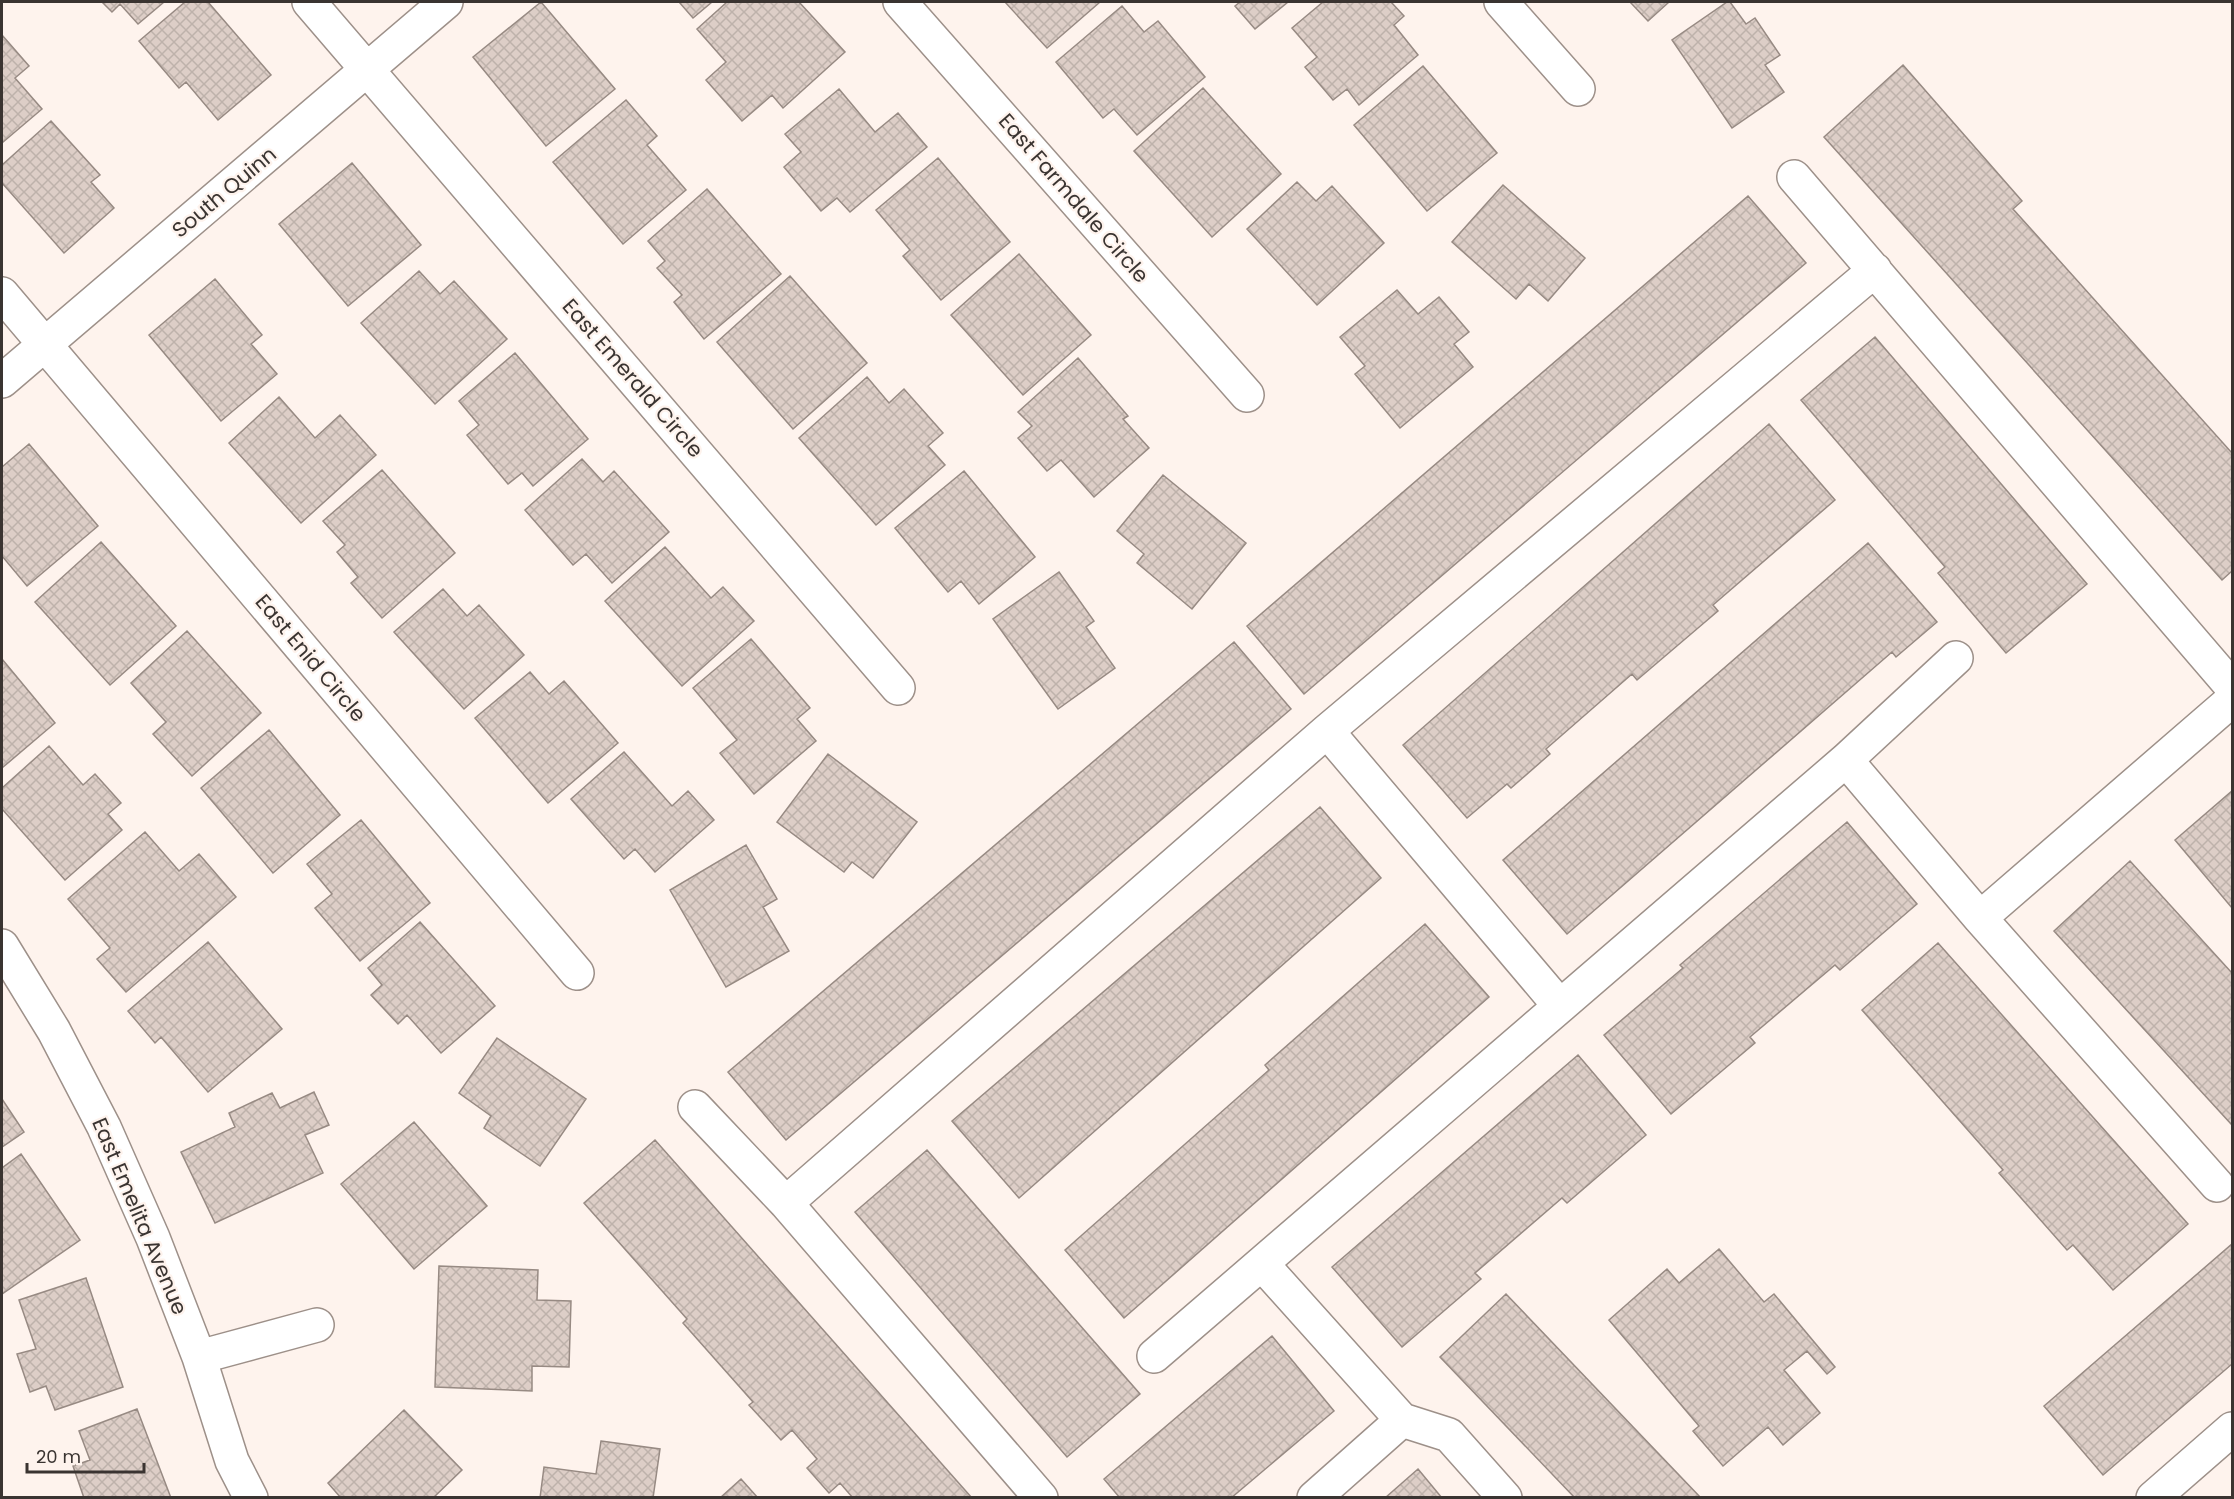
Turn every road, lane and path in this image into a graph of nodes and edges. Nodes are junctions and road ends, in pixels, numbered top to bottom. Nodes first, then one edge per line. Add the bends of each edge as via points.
1 (309, 2) edge
2 (446, 2) edge
3 (900, 2) edge
4 (1501, 2) edge
5 (368, 68) junction
6 (1578, 89) dead end
7 (1794, 177) dead end
8 (1875, 270) junction
9 (2, 294) edge
10 (45, 344) junction
11 (2, 381) edge
12 (1247, 395) dead end
13 (1956, 658) dead end
14 (2232, 687) edge
15 (898, 688) dead end
16 (2232, 700) edge
17 (1327, 731) junction
18 (1846, 760) junction
19 (1980, 918) junction
20 (2, 946) edge
21 (578, 973) dead end
22 (1558, 1005) junction
23 (694, 1107) dead end
24 (2217, 1185) dead end
25 (786, 1203) junction
26 (1262, 1264) junction
27 (317, 1325) dead end
28 (1154, 1356) dead end
29 (199, 1357) junction
30 (1402, 1420) junction
31 (2232, 1429) edge
32 (251, 1497) edge
33 (1041, 1497) edge
34 (1314, 1497) edge
35 (1505, 1497) edge
36 (2154, 1497) edge

1 - 5 street, East Emerald Circle
2 - 5 street, South Quinn
3 - 12 street, East Farmdale Circle
4 - 6 street
5 - 10 street, South Quinn
5 - 15 street, East Emerald Circle
7 - 8 street
8 - 14 street
8 - 17 street
9 - 10 street, East Enid Circle
10 - 11 street, South Quinn
10 - 21 street, East Enid Circle
13 - 18 street
16 - 19 street
17 - 22 street
17 - 25 street
18 - 19 street
18 - 22 street
19 - 24 street
20 - 29 street, East Emelita Avenue via 54,1031 104,1127
22 - 26 street
23 - 25 street
25 - 33 street
26 - 28 street
26 - 30 street
27 - 29 street
29 - 32 street, East Emelita Avenue via 232,1461
30 - 34 street
30 - 35 street via 1449,1435
31 - 36 street

